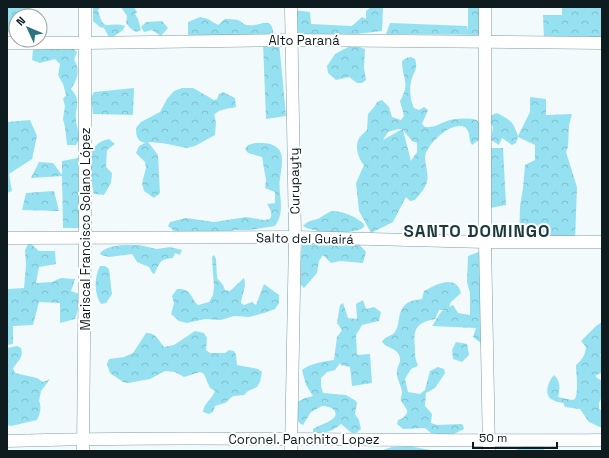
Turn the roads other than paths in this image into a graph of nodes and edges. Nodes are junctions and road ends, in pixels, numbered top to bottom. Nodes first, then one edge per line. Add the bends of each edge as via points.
1 (84, 7) edge
2 (291, 7) edge
3 (485, 7) edge
4 (292, 40) junction
5 (486, 42) junction
6 (602, 42) edge
7 (7, 43) edge
8 (85, 44) junction
9 (295, 237) junction
10 (7, 238) edge
11 (85, 238) junction
12 (485, 242) junction
13 (602, 242) edge
14 (602, 440) edge
15 (7, 441) edge
16 (83, 445) edge
17 (290, 445) edge
18 (489, 446) edge

1 - 8 street, Mariscal Francisco Solano López
2 - 4 street, Curupayty
3 - 5 street
4 - 5 street, Alto Paraná
4 - 8 street, Alto Paraná
4 - 9 street, Curupayty
5 - 6 street, Alto Paraná
5 - 12 street
7 - 8 street, Alto Paraná
8 - 11 street, Mariscal Francisco Solano López
9 - 11 street, Salto del Guairá
9 - 12 street, Salto del Guairá
9 - 17 street, Curupayty
10 - 11 street, Salto del Guairá
11 - 16 street, Mariscal Francisco Solano López
12 - 13 street, Salto del Guairá
12 - 18 street
14 - 18 street, Coronel. Panchito Lopez
15 - 16 street, Coronel. Panchito Lopez
16 - 17 street, Coronel. Panchito Lopez
17 - 18 street, Coronel. Panchito Lopez

